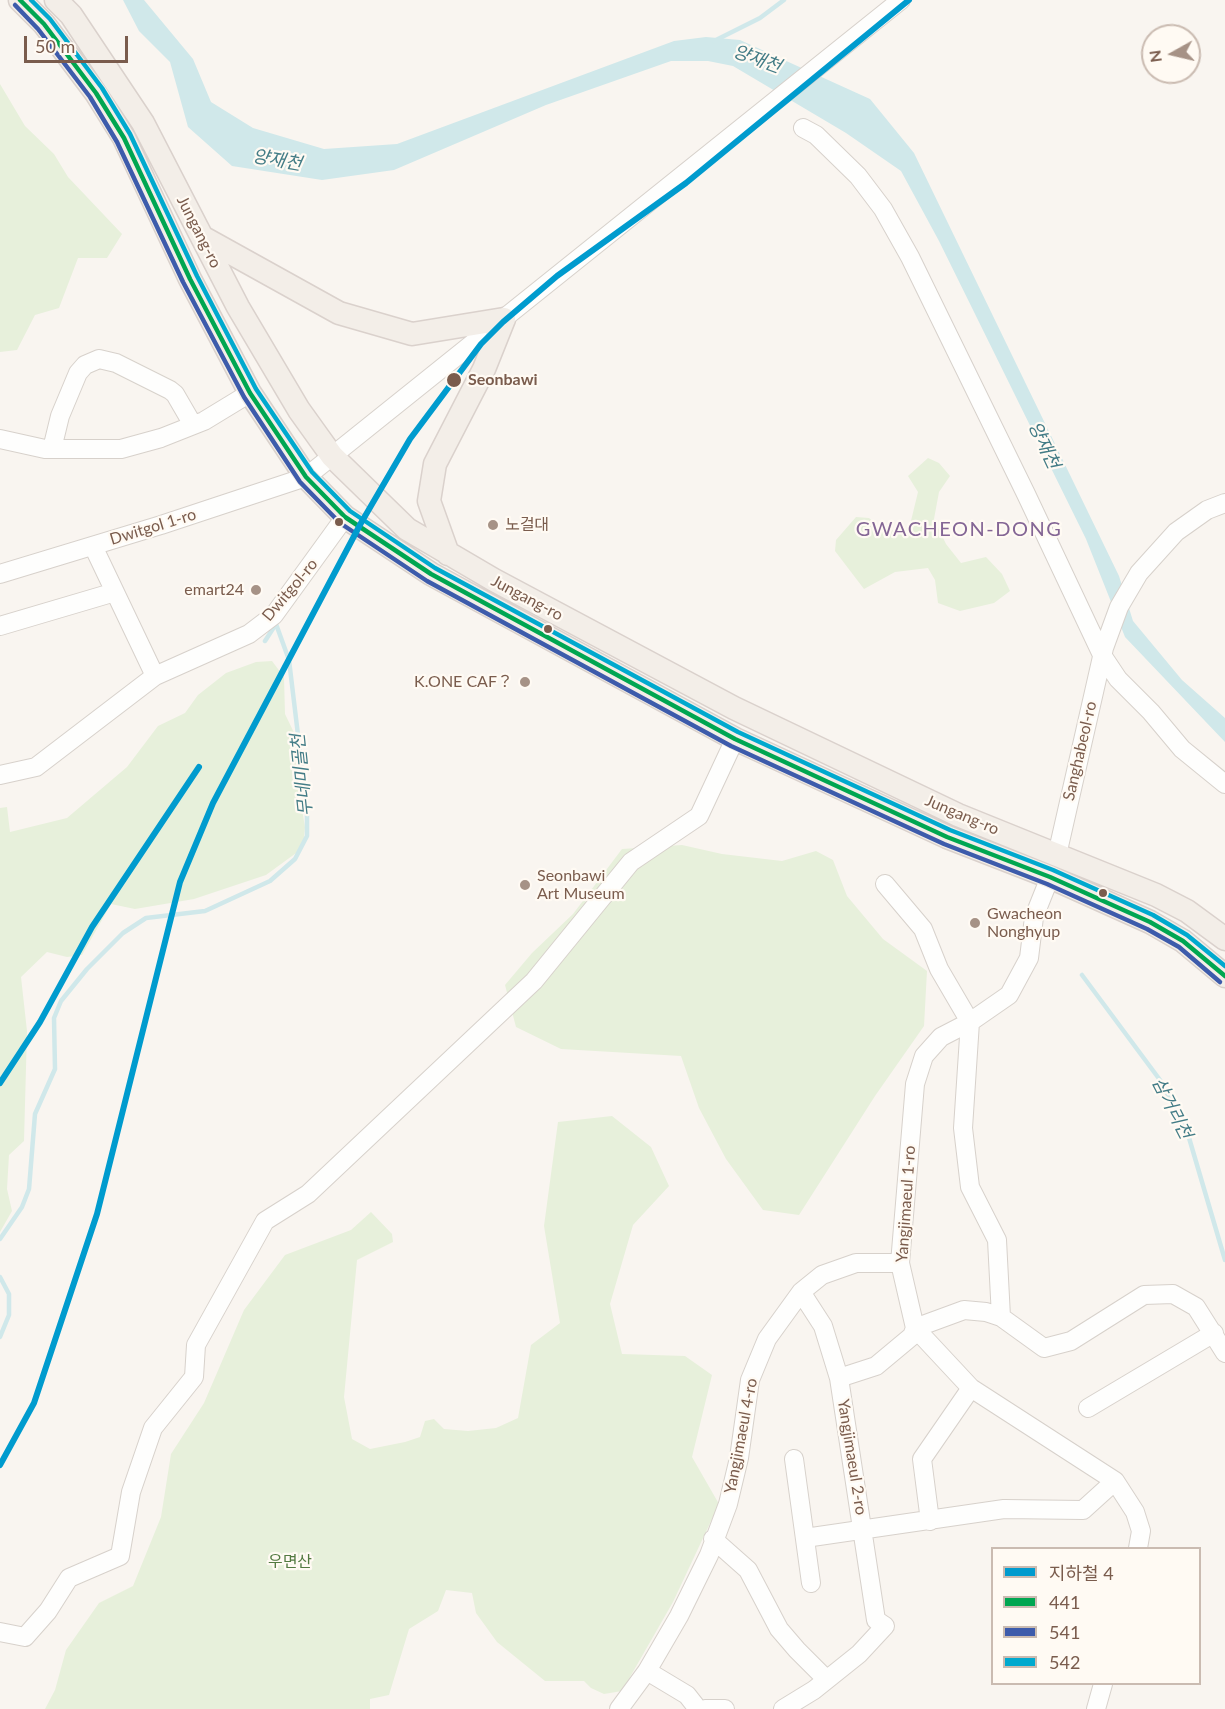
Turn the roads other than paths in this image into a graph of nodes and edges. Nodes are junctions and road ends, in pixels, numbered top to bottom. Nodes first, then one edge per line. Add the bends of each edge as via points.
1 (20, 0) edge
2 (56, 0) edge
3 (901, 0) edge
4 (803, 128) dead end
5 (202, 237) junction
6 (504, 319) junction
7 (250, 393) junction
8 (193, 425) junction
9 (0, 439) edge
10 (51, 449) junction
11 (332, 456) junction
12 (306, 477) junction
13 (1225, 503) edge
14 (345, 517) junction
15 (93, 546) junction
16 (448, 554) junction
17 (0, 574) edge
18 (115, 592) junction
19 (0, 626) edge
20 (1103, 651) junction
21 (155, 676) junction
22 (735, 739) junction
23 (0, 775) edge
24 (1225, 784) edge
25 (1057, 855) junction
26 (1050, 877) junction
27 (885, 884) dead end
28 (1225, 939) edge
29 (1225, 976) edge
30 (970, 1022) junction
31 (900, 1263) junction
32 (801, 1292) junction
33 (1000, 1317) junction
34 (915, 1328) junction
35 (1214, 1333) junction
36 (1225, 1353) edge
37 (839, 1378) junction
38 (971, 1388) junction
39 (1088, 1408) dead end
40 (794, 1459) dead end
41 (1115, 1480) junction
42 (930, 1521) junction
43 (863, 1531) junction
44 (804, 1538) junction
45 (713, 1539) junction
46 (1138, 1547) edge
47 (811, 1583) dead end
48 (0, 1632) edge
49 (647, 1671) junction
50 (826, 1678) junction
51 (1102, 1685) edge
52 (619, 1709) edge
53 (698, 1709) edge
54 (705, 1709) edge
55 (725, 1709) edge
56 (783, 1709) edge
57 (1096, 1709) edge

1 - 7 main road, Jungang-ro via 96,93 124,138 189,279
2 - 5 main road, Jungang-ro via 71,15 143,123
3 - 6 street
4 - 20 street via 816,135 858,176 910,257
5 - 6 main road via 339,313 412,334
5 - 11 main road, Jungang-ro via 293,400
6 - 11 street
6 - 16 main road via 484,369 435,464 429,501
7 - 8 street
7 - 12 main road, Jungang-ro
8 - 10 street via 121,448
8 - 10 street via 170,390 116,363 99,359 85,365 78,374
9 - 10 street
11 - 12 street
11 - 16 main road, Jungang-ro via 408,529
12 - 14 main road, Jungang-ro
12 - 15 street, Dwitgol 1-ro
13 - 20 street, Sanghabeol-ro via 1207,510 1176,532 1139,573 1119,607
14 - 21 street, Dwitgol-ro via 274,615 249,634
14 - 22 main road, Jungang-ro via 431,574
15 - 17 street, Dwitgol 1-ro
15 - 18 street
16 - 25 main road, Jungang-ro via 734,708 958,815
18 - 19 street
18 - 21 street
20 - 24 street via 1118,679 1182,749
20 - 25 street, Sanghabeol-ro
21 - 23 street, Dwitgol-ro via 36,767
22 - 26 main road, Jungang-ro via 947,837
22 - 48 street via 699,816 630,862 534,981 308,1194 265,1221 196,1345 194,1377 153,1428 131,1492 120,1556 69,1578 25,1637
25 - 28 main road, Jungang-ro via 1156,895 1187,911
26 - 29 main road, Jungang-ro via 1150,922 1183,941
26 - 30 street, Yangjimaeul 1-ro via 1034,917 1029,958 1009,995
27 - 30 street via 923,929 939,969
30 - 31 street, Yangjimaeul 1-ro via 941,1037 924,1056 915,1083
30 - 33 street via 963,1128 970,1187 997,1240
31 - 32 street, Yangjimaeul 4-ro via 856,1263 822,1275
31 - 34 street, Yangjimaeul 1-ro
32 - 37 street, Yangjimaeul 2-ro via 823,1326
32 - 45 street, Yangjimaeul 4-ro via 767,1339 750,1380 739,1458 728,1504
33 - 34 street via 964,1310
33 - 35 street via 1044,1348 1071,1341 1144,1295 1173,1294 1196,1307
34 - 37 street via 912,1336 876,1366
34 - 38 street
35 - 36 street
35 - 39 street
37 - 43 street, Yangjimaeul 2-ro
38 - 41 street
38 - 42 street via 922,1459
40 - 44 street
41 - 42 street via 1083,1510 1004,1509
41 - 46 street via 1135,1512 1141,1530
42 - 43 street
43 - 44 street
43 - 50 street, Yangjimaeul 2-ro via 876,1620 885,1626 859,1654
44 - 47 street
45 - 49 street, Yangjimaeul 4-ro via 679,1616
45 - 50 street via 748,1570 779,1629
49 - 52 street, Yangjimaeul 4-ro
49 - 53 street via 687,1695
50 - 56 street
51 - 57 street
54 - 55 street

